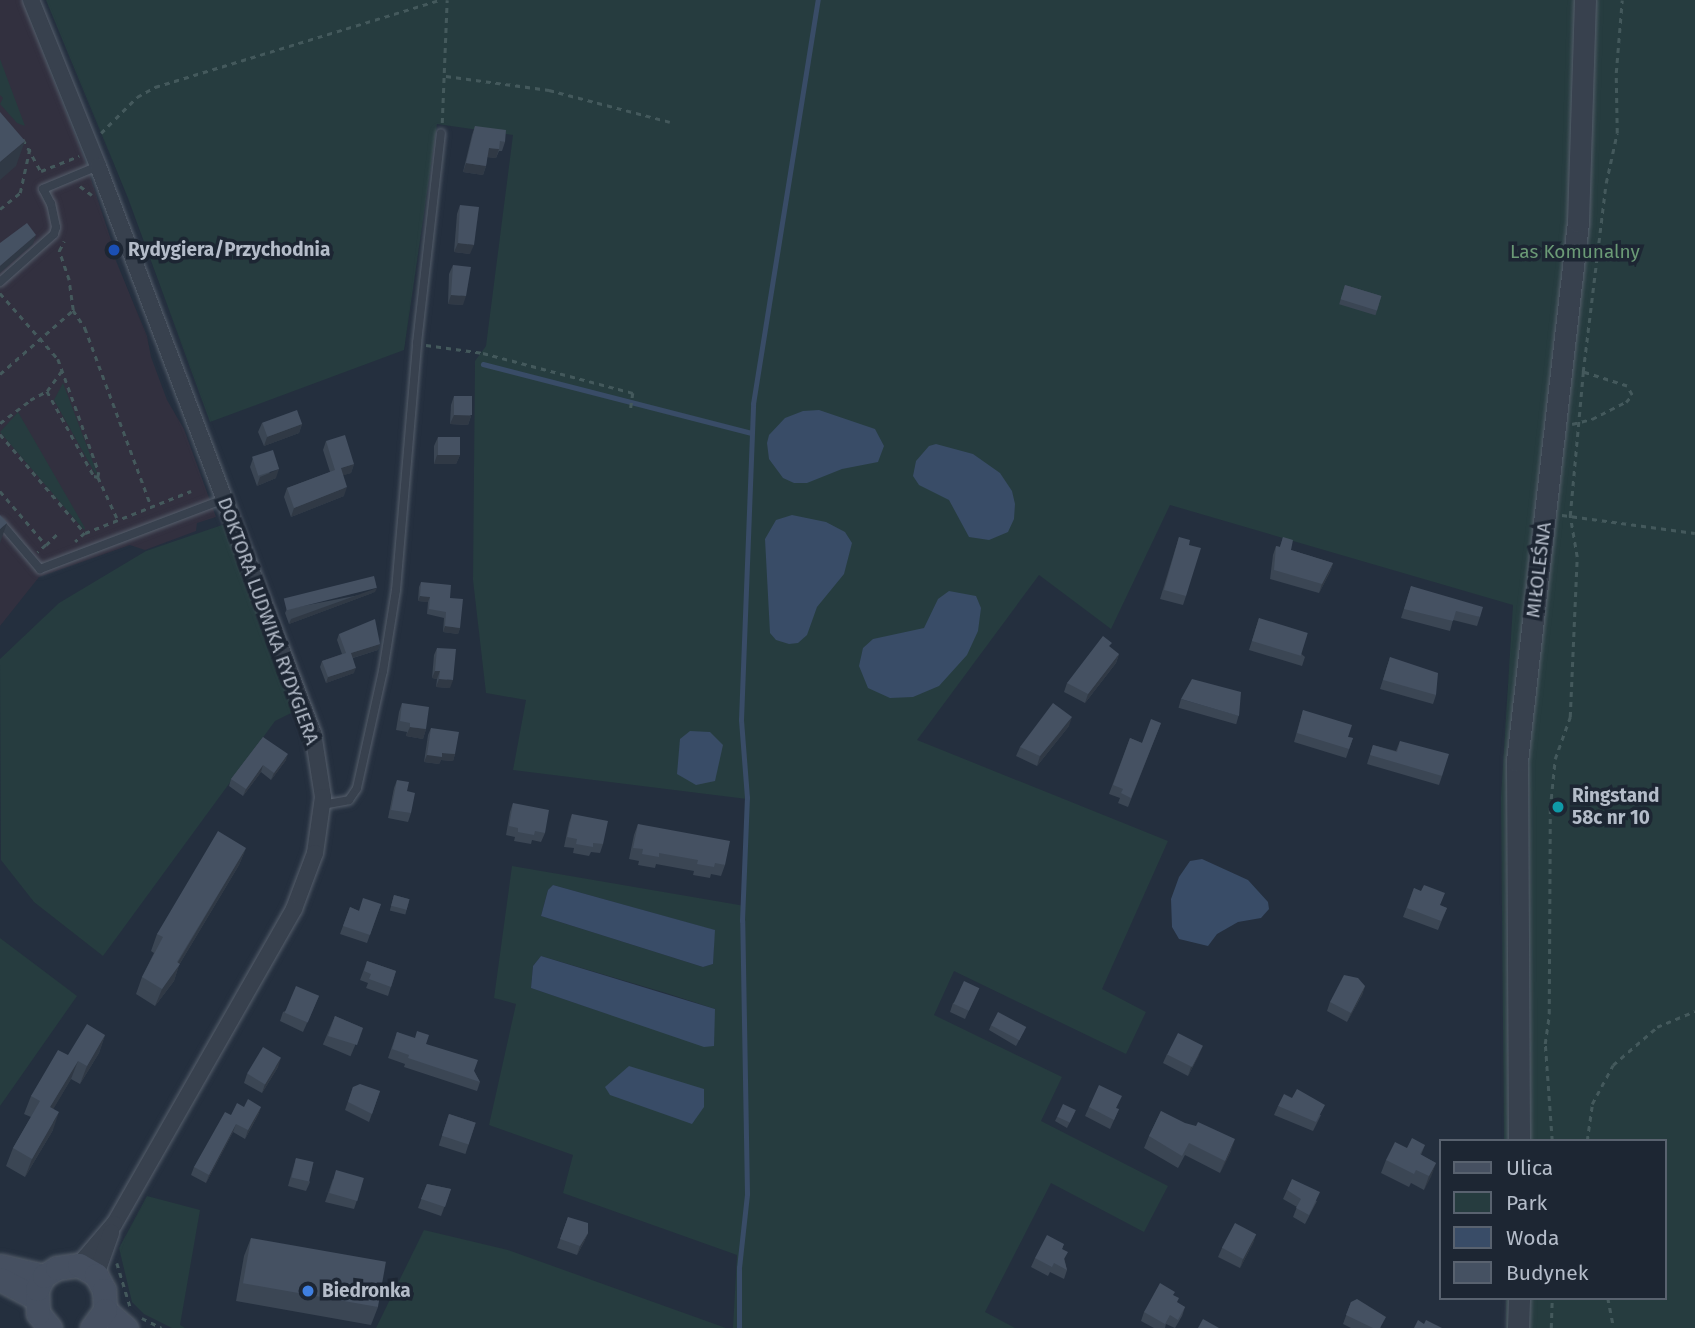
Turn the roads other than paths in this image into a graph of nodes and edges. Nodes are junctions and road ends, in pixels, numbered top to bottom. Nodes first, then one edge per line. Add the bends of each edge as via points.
1 (31, 0) edge
2 (1585, 0) edge
3 (441, 133) road end
4 (98, 166) junction
5 (0, 282) edge
6 (222, 499) junction
7 (0, 522) edge
8 (322, 805) junction
9 (1518, 1139) edge
10 (0, 1266) edge
11 (88, 1270) junction
12 (44, 1276) junction
13 (0, 1279) edge
14 (35, 1298) junction
15 (1519, 1300) edge
16 (98, 1319) edge
17 (50, 1328) edge
18 (126, 1328) edge
19 (1518, 1328) edge

1 - 4 street, DOKTORA LUDWIKA RYDYGIERA
2 - 9 street, MIŁOLEŚNA via 1572,370 1555,425 1517,761
3 - 8 lane via 417,343 397,590 383,671 357,788 349,800
4 - 5 lane via 43,189 51,204 54,234
4 - 6 street, DOKTORA LUDWIKA RYDYGIERA
6 - 7 lane via 40,569
6 - 8 street, DOKTORA LUDWIKA RYDYGIERA via 313,733
8 - 11 street, DOKTORA LUDWIKA RYDYGIERA via 315,853 294,909
10 - 12 main road
11 - 12 main road via 57,1268
11 - 16 main road via 104,1290
12 - 14 main road
13 - 14 main road
14 - 17 main road via 38,1313
15 - 19 street
16 - 18 main road

